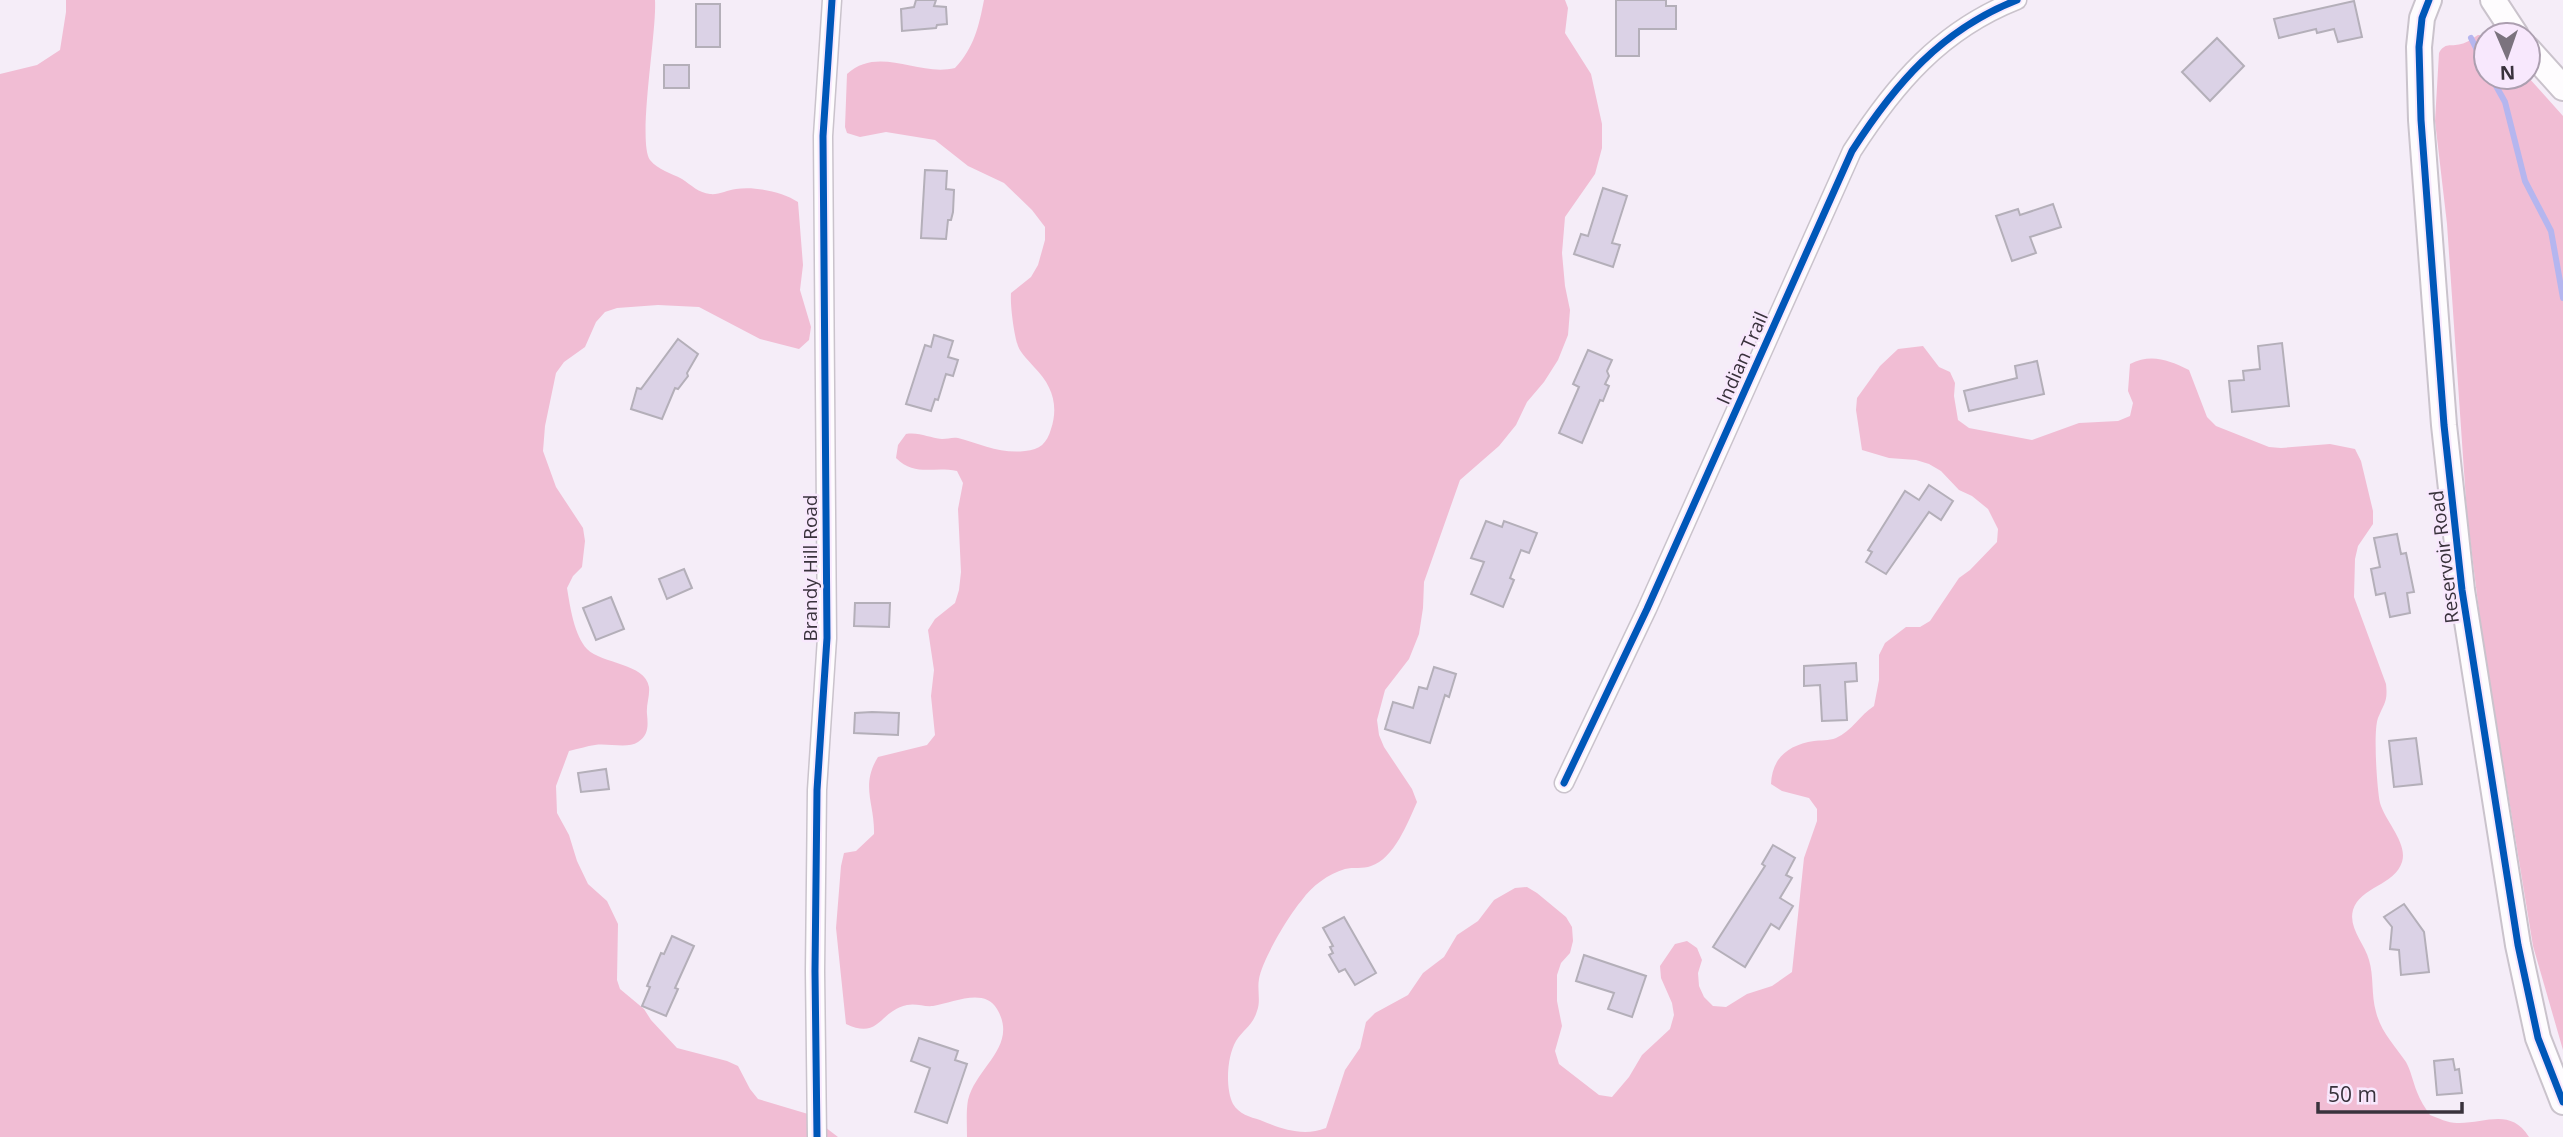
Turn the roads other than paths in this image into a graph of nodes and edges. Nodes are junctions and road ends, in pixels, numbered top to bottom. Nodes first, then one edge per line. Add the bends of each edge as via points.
1 (832, 0) edge
2 (2017, 0) edge
3 (2429, 0) edge
4 (2493, 0) edge
5 (2507, 21) edge
6 (2542, 65) edge
7 (2563, 88) edge
8 (1564, 783) dead end
9 (2563, 1102) edge
10 (817, 1137) edge

1 - 10 street, Brandy Hill Road via 823,136 827,638 817,790
2 - 8 street, Indian Trail via 1938,45 1892,93 1852,151
3 - 9 street, Reservoir Road via 2419,47 2421,120 2444,425 2462,590 2518,945 2538,1038
4 - 5 street
6 - 7 street

